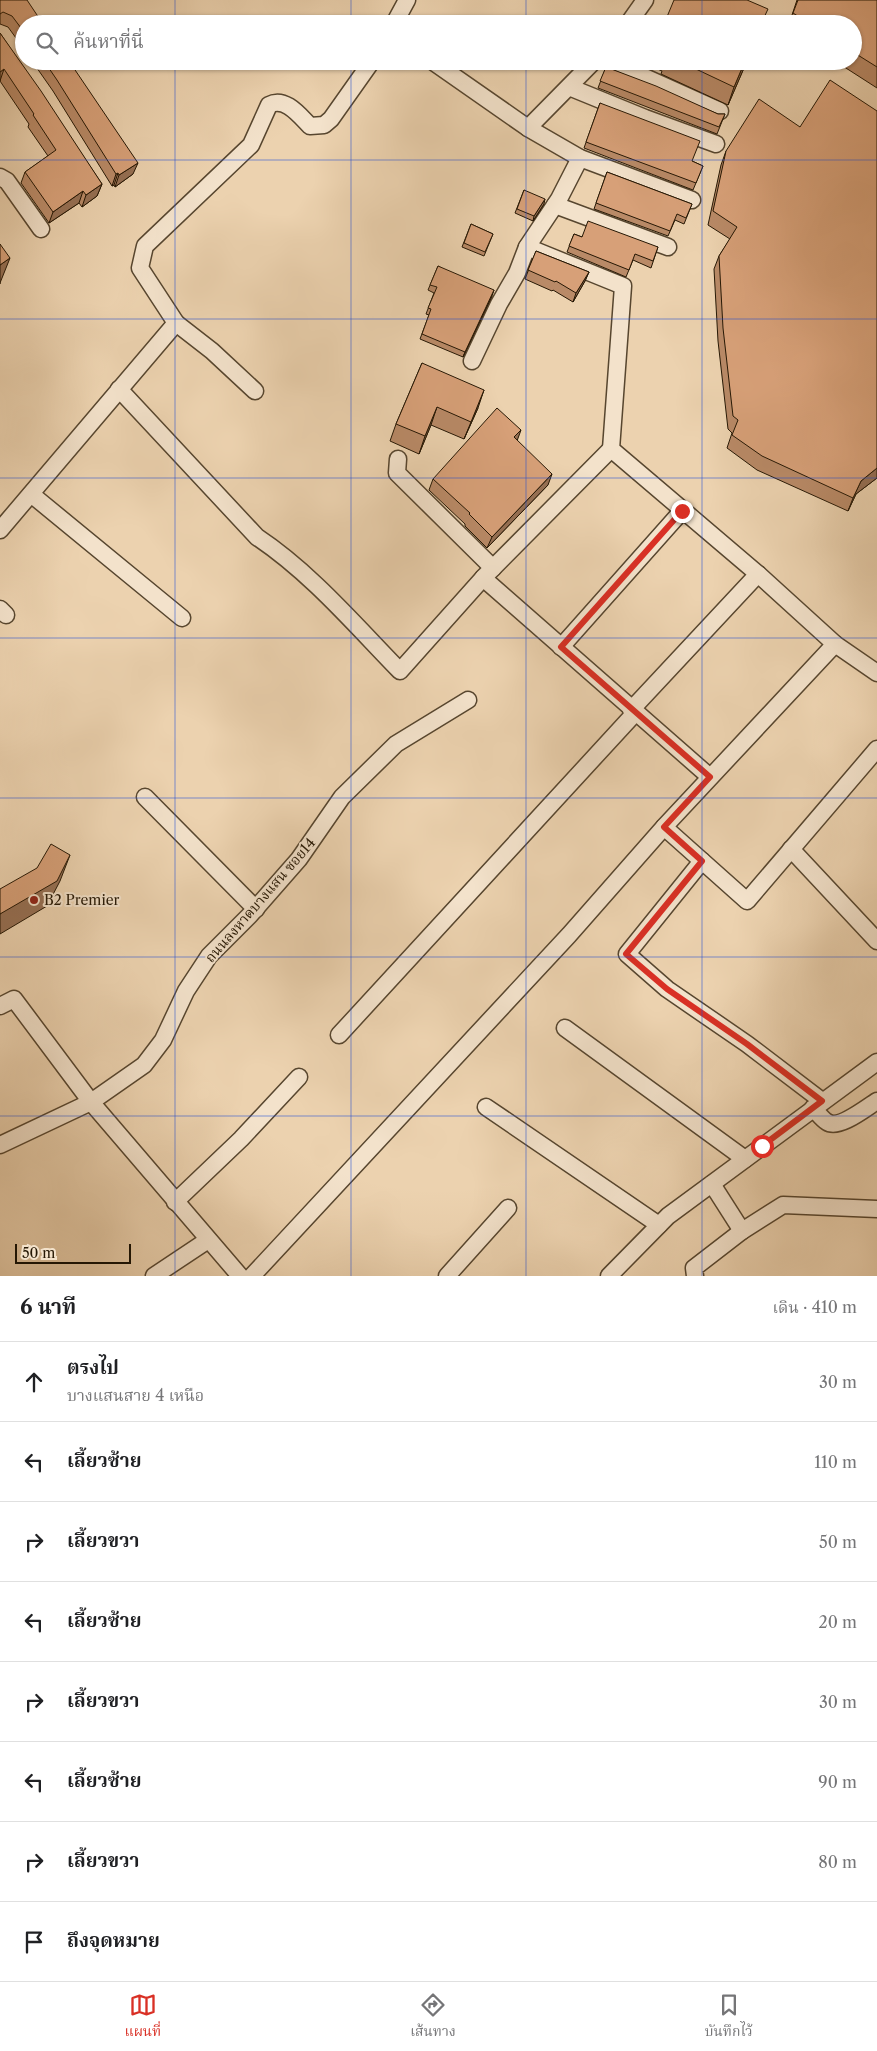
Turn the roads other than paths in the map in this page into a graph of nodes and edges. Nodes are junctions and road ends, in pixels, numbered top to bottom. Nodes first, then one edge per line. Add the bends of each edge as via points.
1 (407, 0) edge
2 (645, 0) edge
3 (399, 15) edge
4 (634, 15) edge
5 (366, 70) edge
6 (445, 70) edge
7 (585, 70) edge
8 (628, 70) edge
9 (569, 87) junction
10 (720, 111) dead end
11 (528, 128) junction
12 (716, 144) dead end
13 (580, 158) junction
14 (0, 177) edge
15 (692, 200) dead end
16 (555, 205) junction
17 (41, 229) dead end
18 (527, 247) junction
19 (668, 247) dead end
20 (176, 323) junction
21 (472, 361) dead end
22 (118, 389) junction
23 (255, 390) dead end
24 (611, 449) junction
25 (398, 458) dead end
26 (31, 494) junction
27 (682, 511) junction
28 (0, 530) edge
29 (488, 573) junction
30 (758, 574) junction
31 (182, 618) dead end
32 (835, 644) junction
33 (561, 647) junction
34 (877, 673) edge
35 (468, 700) dead end
36 (633, 711) junction
37 (877, 749) edge
38 (710, 777) junction
39 (145, 797) dead end
40 (664, 827) junction
41 (791, 849) junction
42 (702, 861) junction
43 (256, 909) junction
44 (877, 941) edge
45 (0, 1006) edge
46 (565, 1028) dead end
47 (339, 1035) dead end
48 (877, 1062) edge
49 (299, 1077) dead end
50 (877, 1101) edge
51 (91, 1102) junction
52 (818, 1104) junction
53 (486, 1107) dead end
54 (0, 1145) edge
55 (745, 1159) junction
56 (712, 1184) junction
57 (175, 1202) junction
58 (508, 1208) dead end
59 (877, 1209) edge
60 (660, 1224) junction
61 (742, 1231) junction
62 (208, 1240) junction
63 (154, 1276) edge
64 (240, 1276) edge
65 (252, 1276) edge
66 (447, 1276) edge
67 (609, 1276) edge
68 (695, 1276) edge

1 - 3 street
2 - 4 street
5 - 20 street via 324,125 310,126 292,108 272,103 251,145 145,246 140,268
6 - 11 street
7 - 9 street
8 - 10 street
9 - 11 street
9 - 12 street
11 - 13 street
13 - 15 street
13 - 16 street
14 - 17 street via 7,181
16 - 18 street
16 - 19 street
18 - 21 street
18 - 24 street via 623,286
20 - 22 street
20 - 23 street
22 - 26 street
22 - 29 street via 257,537 300,570 400,671
24 - 27 street
24 - 29 street
25 - 29 street via 397,473
26 - 28 street
26 - 31 street
27 - 30 street
27 - 33 street
29 - 33 street
30 - 32 street
30 - 36 street
32 - 34 street
32 - 38 street
33 - 36 street
35 - 43 street, ถนนลงหาดบางแสน ซอย14 via 396,744 342,798 299,859
36 - 38 street
36 - 47 street
37 - 41 street
38 - 40 street
39 - 43 street
40 - 42 street
40 - 65 street via 569,935
41 - 42 street via 747,900
41 - 44 street
42 - 52 street via 626,954 667,989 747,1044
43 - 51 street, ถนนลงหาดบางแสน ซอย14 via 209,956 186,991 163,1040 144,1065
45 - 51 street via 14,999
46 - 55 street
48 - 52 street
49 - 57 street
50 - 52 street via 835,1125 828,1124
51 - 54 street, ถนนลงหาดบางแสน ซอย14
51 - 57 street
52 - 55 street
53 - 60 street
55 - 56 street
56 - 60 street
56 - 61 street
57 - 62 street
58 - 66 street
59 - 61 street via 783,1205
60 - 67 street
61 - 68 street via 694,1268
62 - 63 street
62 - 64 street

